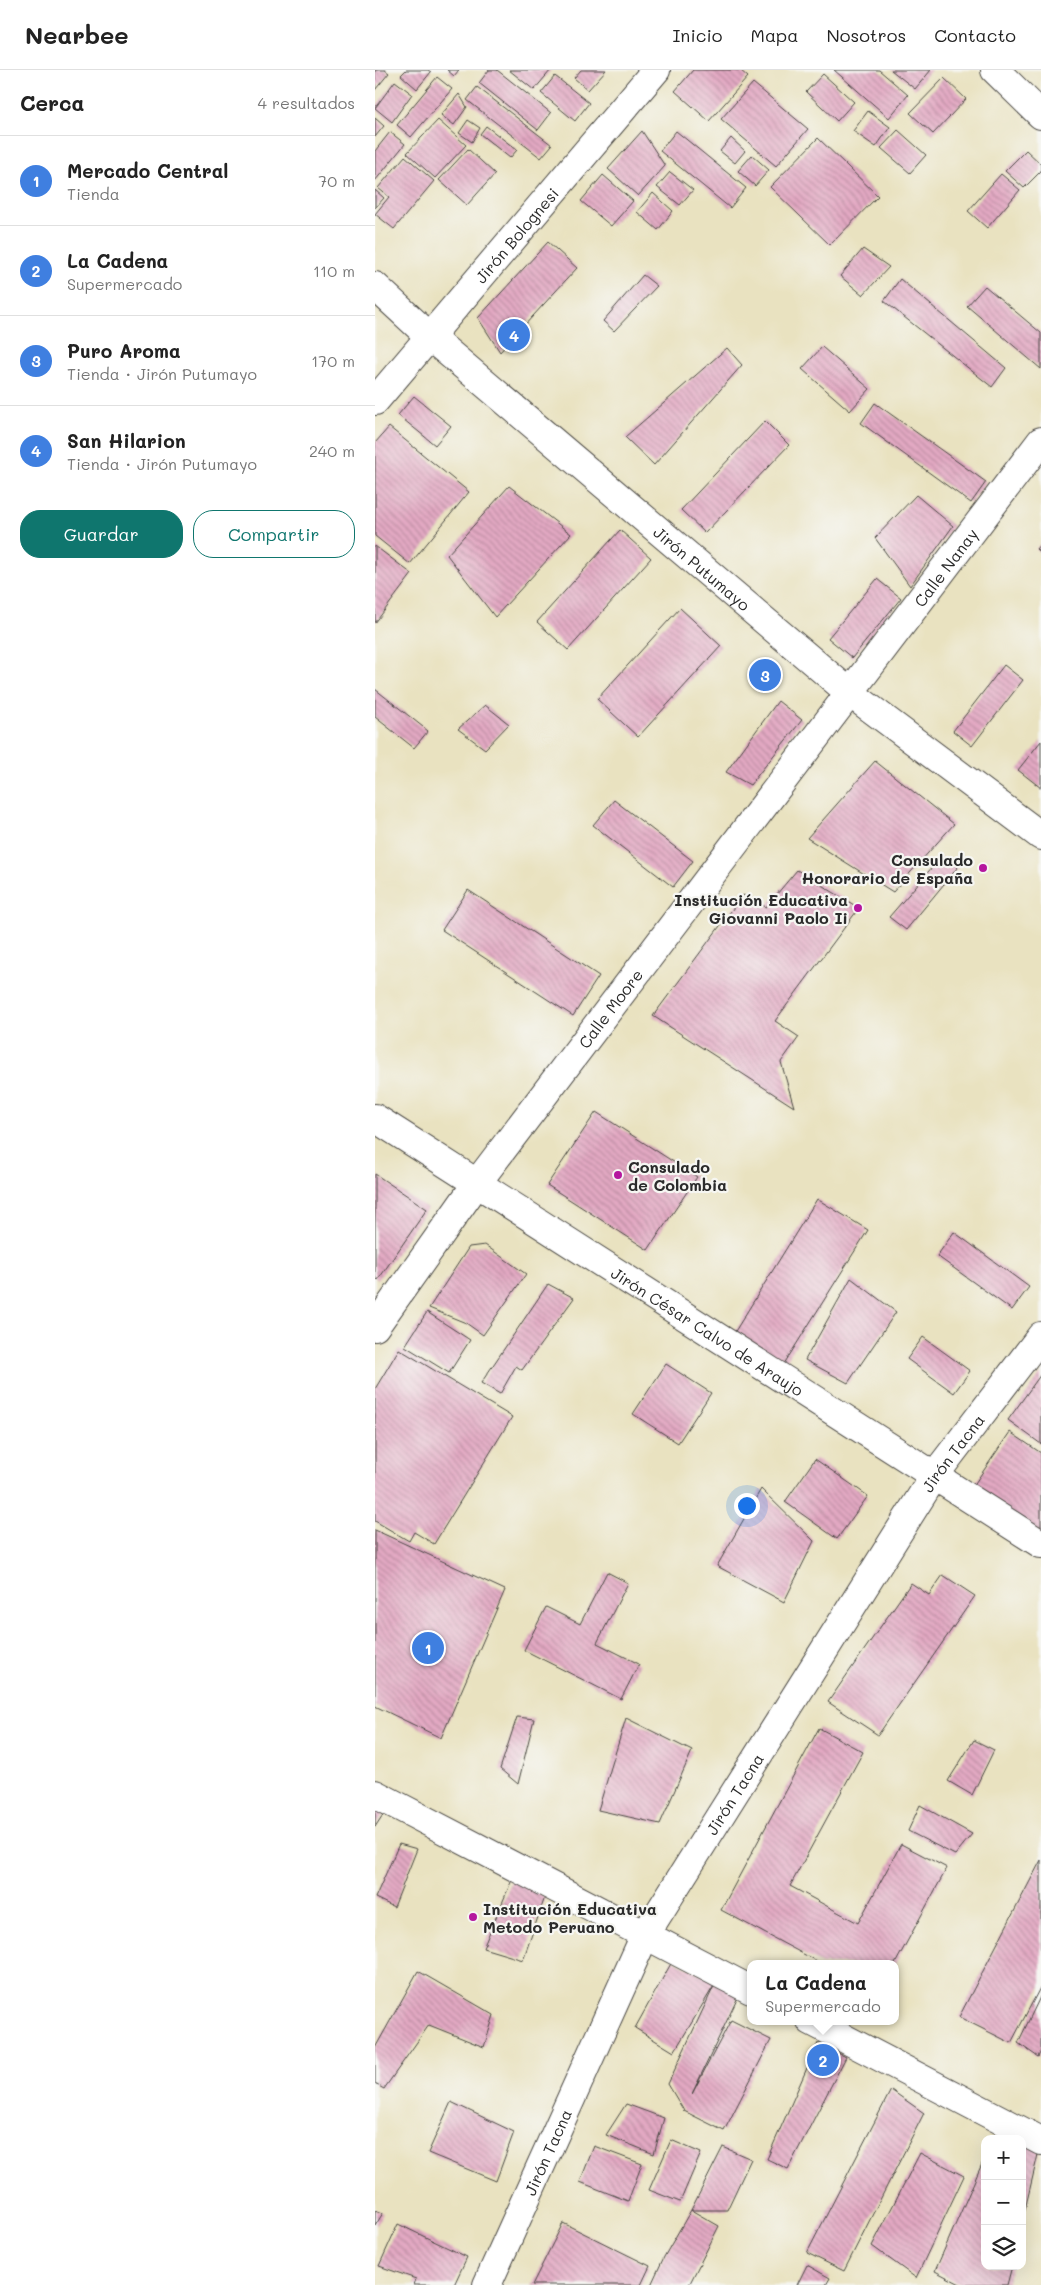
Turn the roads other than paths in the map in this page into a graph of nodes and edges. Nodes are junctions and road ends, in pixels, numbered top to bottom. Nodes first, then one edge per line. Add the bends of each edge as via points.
1 (657, 70) edge
2 (995, 70) edge
3 (1041, 115) edge
4 (375, 286) edge
5 (431, 337) junction
6 (375, 401) edge
7 (1041, 441) edge
8 (850, 693) junction
9 (1041, 836) edge
10 (375, 1118) edge
11 (477, 1184) junction
12 (375, 1327) edge
13 (1041, 1336) edge
14 (934, 1476) junction
15 (1041, 1544) edge
16 (375, 1794) edge
17 (645, 1935) junction
18 (747, 1988) edge
19 (819, 2025) edge
20 (1041, 2141) edge
21 (487, 2285) edge

1 - 5 street, Jirón Bolognesi
2 - 3 street
4 - 5 street, Jirón Putumayo
5 - 6 street, Jirón Bolognesi
5 - 8 street, Jirón Putumayo
7 - 8 street, Calle Nanay
8 - 9 street, Jirón Putumayo
8 - 11 street, Calle Moore
10 - 11 street, Jirón César Calvo de Araujo
11 - 12 street, Calle Moore
11 - 14 street, Jirón César Calvo de Araujo
13 - 14 street, Jirón Tacna
14 - 15 street, Jirón César Calvo de Araujo
14 - 17 street, Jirón Tacna
16 - 17 street
17 - 18 street
17 - 21 street, Jirón Tacna
19 - 20 street

